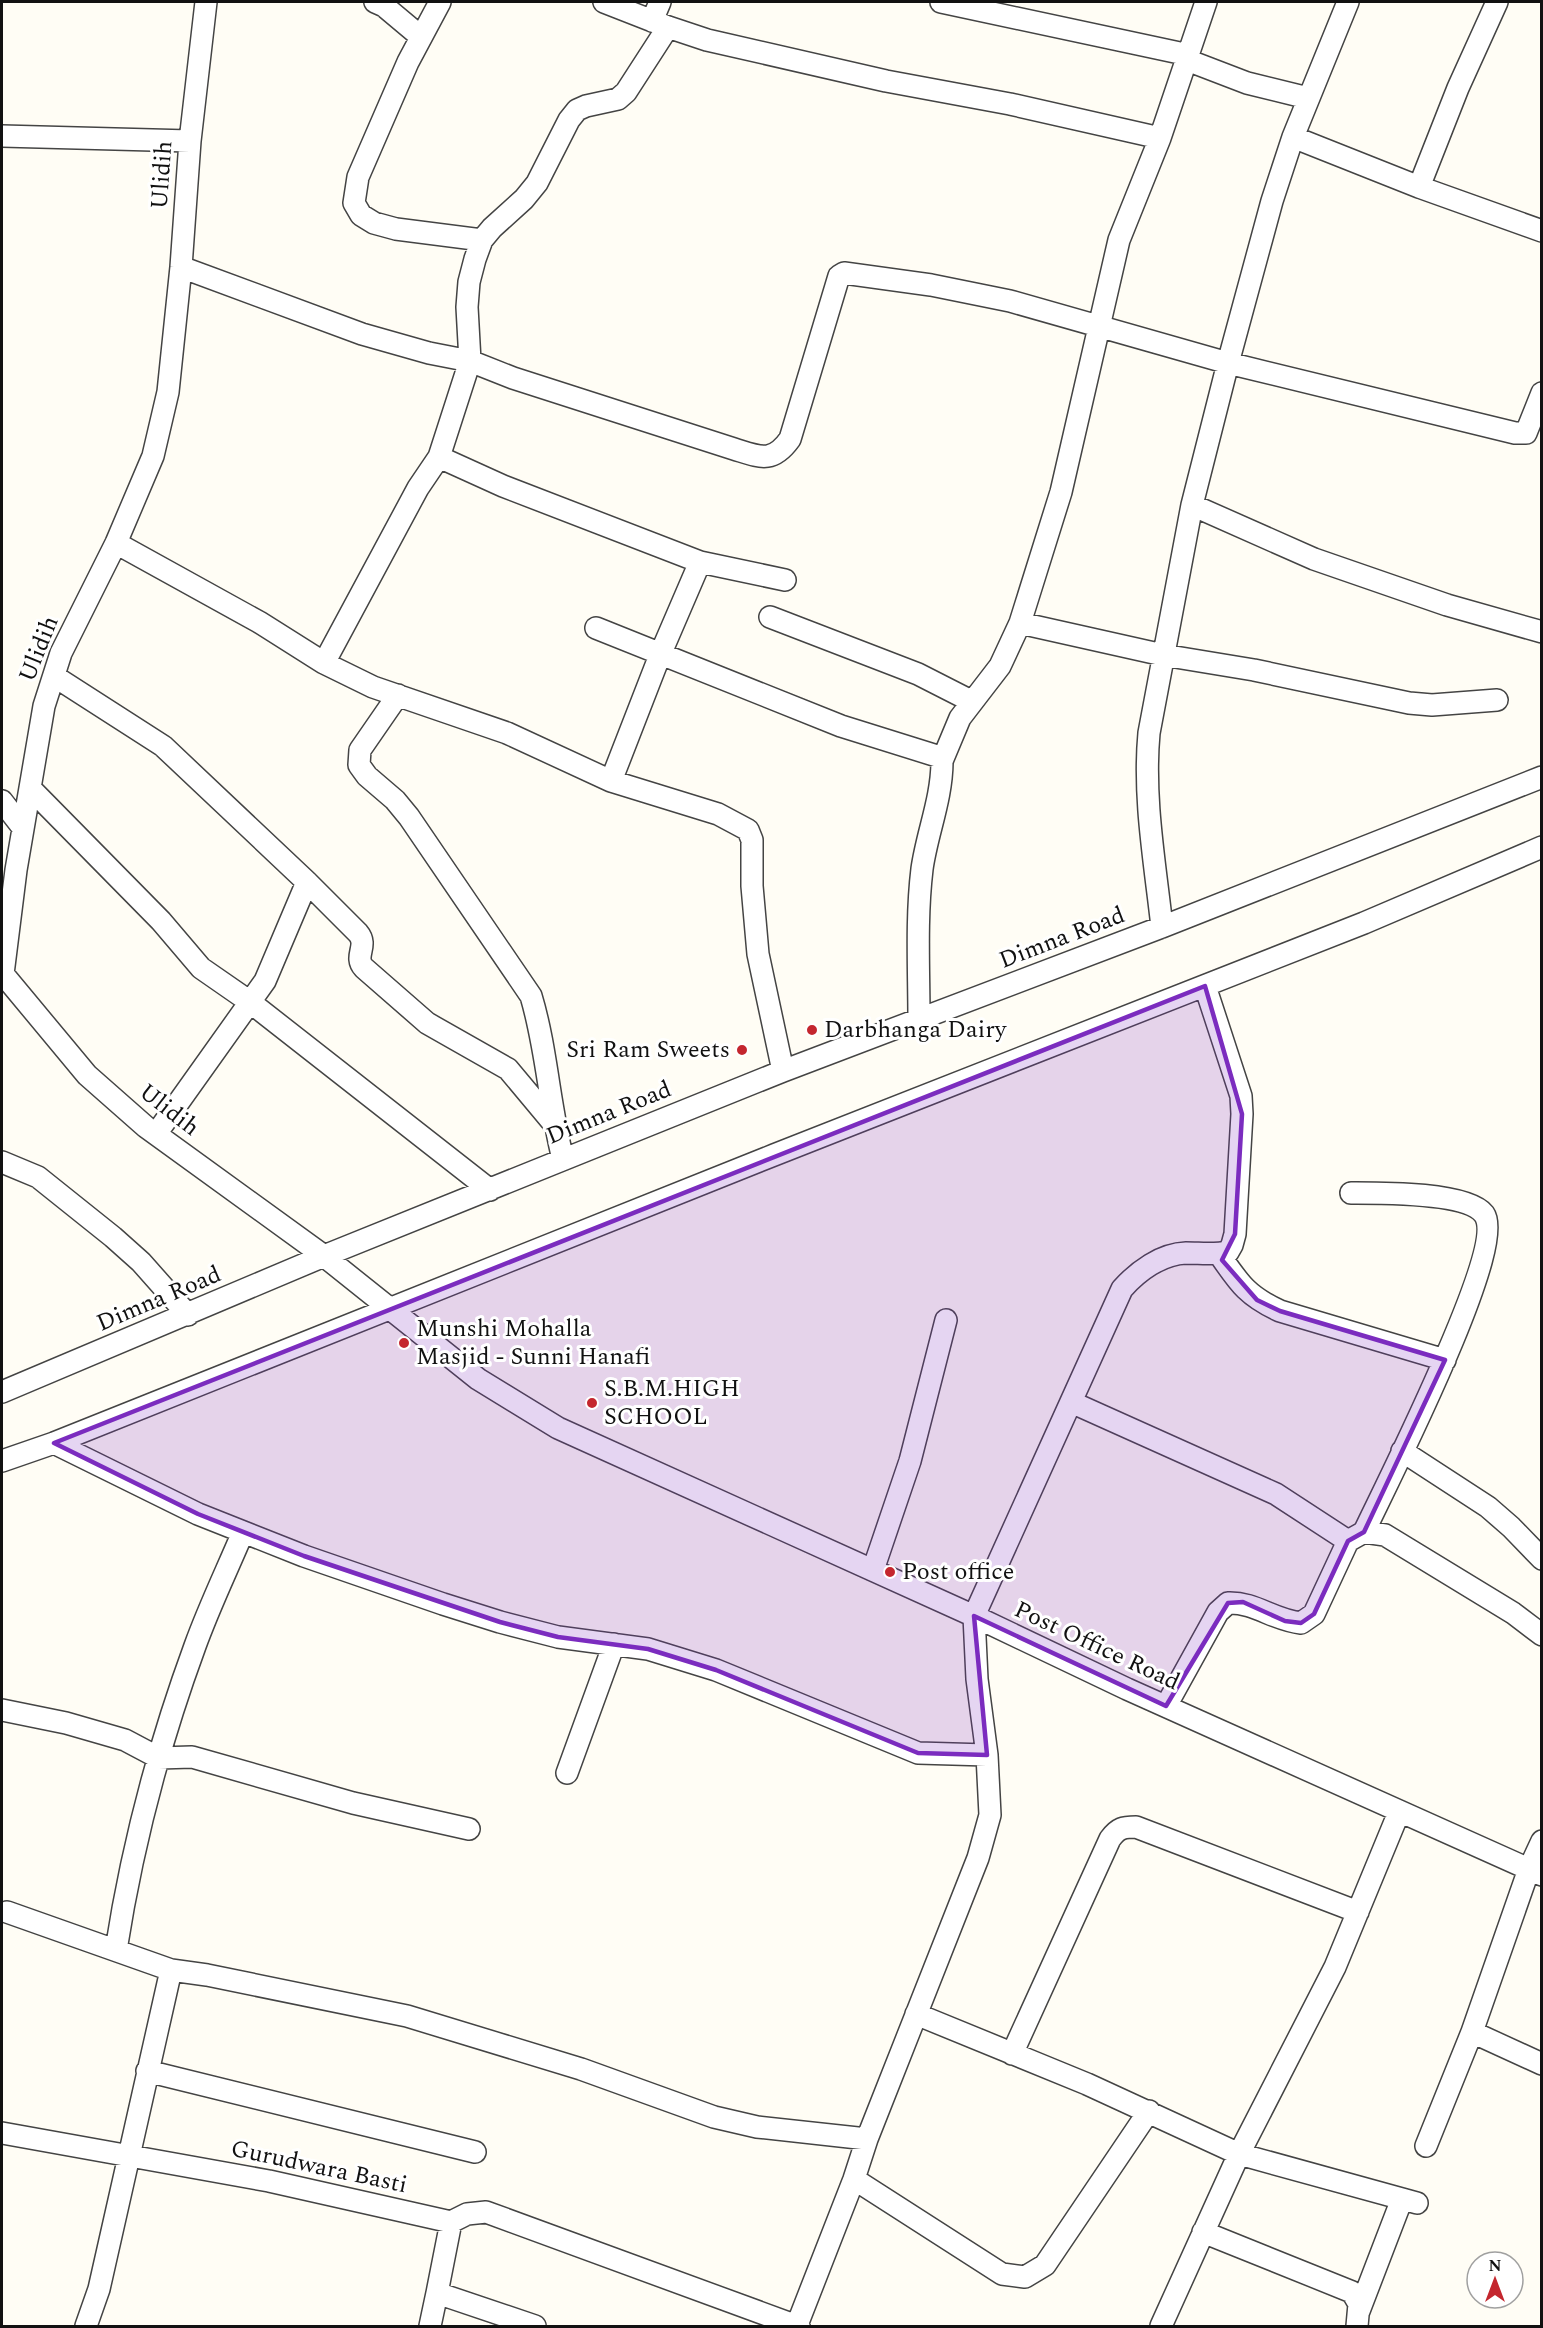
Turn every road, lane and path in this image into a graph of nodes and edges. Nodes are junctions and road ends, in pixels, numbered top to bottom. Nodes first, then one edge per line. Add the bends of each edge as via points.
1 (206, 2) edge
2 (375, 2) edge
3 (440, 2) edge
4 (604, 2) edge
5 (660, 2) edge
6 (941, 2) edge
7 (1206, 2) edge
8 (1348, 2) edge
9 (1497, 2) edge
10 (660, 24) junction
11 (421, 37) junction
12 (1188, 58) junction
13 (1308, 98) junction
14 (2, 136) edge
15 (1293, 136) junction
16 (1160, 138) junction
17 (190, 141) junction
18 (1419, 187) junction
19 (1542, 231) edge
20 (482, 240) junction
21 (181, 267) junction
22 (1098, 327) junction
23 (470, 361) junction
24 (1228, 363) junction
25 (1542, 393) edge
26 (1534, 439) edge
27 (440, 457) junction
28 (1192, 505) junction
29 (116, 543) junction
30 (700, 562) junction
31 (785, 580) dead end
32 (771, 616) dead end
33 (1020, 622) junction
34 (596, 628) dead end
35 (1542, 632) edge
36 (660, 655) junction
37 (1163, 655) junction
38 (324, 663) junction
39 (54, 676) junction
40 (398, 695) junction
41 (1497, 700) dead end
42 (971, 701) junction
43 (942, 762) junction
44 (1542, 777) edge
45 (611, 781) junction
46 (30, 788) junction
47 (2, 801) edge
48 (23, 828) junction
49 (1542, 847) edge
50 (307, 882) junction
51 (1162, 927) junction
52 (2, 974) edge
53 (1205, 986) junction
54 (250, 1002) junction
55 (919, 1020) junction
56 (783, 1071) junction
57 (554, 1124) junction
58 (156, 1134) junction
59 (563, 1159) junction
60 (2, 1162) edge
61 (490, 1190) junction
62 (1351, 1193) dead end
63 (1219, 1254) junction
64 (324, 1256) junction
65 (389, 1309) junction
66 (188, 1315) junction
67 (946, 1320) dead end
68 (1444, 1360) junction
69 (2, 1392) edge
70 (1071, 1401) junction
71 (54, 1443) junction
72 (1402, 1451) junction
73 (2, 1461) edge
74 (243, 1532) junction
75 (1356, 1537) junction
76 (1542, 1559) edge
77 (873, 1570) junction
78 (974, 1616) junction
79 (1542, 1635) edge
80 (614, 1644) junction
81 (1166, 1706) junction
82 (2, 1710) edge
83 (987, 1755) junction
84 (159, 1758) junction
85 (567, 1773) dead end
86 (1399, 1812) junction
87 (469, 1829) dead end
88 (1542, 1840) edge
89 (1535, 1872) edge
90 (7, 1912) dead end
91 (1358, 1912) junction
92 (116, 1950) junction
93 (171, 1970) junction
94 (916, 2014) junction
95 (1472, 2032) junction
96 (1012, 2054) junction
97 (1542, 2064) edge
98 (147, 2071) junction
99 (1149, 2111) junction
100 (2, 2133) edge
101 (867, 2139) junction
102 (1426, 2146) dead end
103 (475, 2152) dead end
104 (1239, 2154) junction
105 (127, 2156) junction
106 (854, 2180) junction
107 (451, 2222) junction
108 (1203, 2232) junction
109 (437, 2293) junction
110 (1358, 2319) edge
111 (86, 2326) edge
112 (430, 2326) edge
113 (535, 2326) edge
114 (798, 2326) edge
115 (1161, 2326) edge

1 - 17 street, Ulidih
2 - 11 street
3 - 11 street
4 - 10 street
5 - 10 street
6 - 12 street
7 - 12 street
8 - 13 street
9 - 18 street
10 - 16 street via 707,40 886,81
10 - 20 street via 627,92 618,99 577,110 537,183
11 - 20 street via 358,177 354,203 360,215 374,223
12 - 13 street via 1247,83
12 - 16 street
13 - 15 street
14 - 17 street
15 - 18 street
15 - 24 street
16 - 22 street via 1119,240
17 - 21 street, Ulidih
18 - 19 street
20 - 23 street via 471,275 467,307
21 - 23 street via 362,334
21 - 29 street, Ulidih via 168,392 155,445
22 - 23 street via 987,296 844,273 836,285 790,440 781,453 767,457 535,386
22 - 24 street
22 - 33 street via 1061,492
23 - 27 street
24 - 26 street
24 - 28 street
25 - 26 street
27 - 30 street via 503,486
27 - 38 street via 418,488
28 - 35 street via 1324,563
28 - 37 street
29 - 38 street via 259,622
29 - 39 street, Ulidih via 61,653
30 - 31 street
30 - 36 street
32 - 42 street via 918,674
33 - 37 street
33 - 42 street via 1000,666
34 - 36 street
36 - 43 street via 841,726 937,756
36 - 45 street
37 - 41 street via 1409,703
37 - 51 street via 1149,733 1147,772
38 - 40 street
39 - 46 street, Ulidih via 44,706
39 - 50 street via 163,746
40 - 45 street via 507,734
40 - 57 street via 360,750 359,765 409,817 531,996
42 - 43 street
43 - 55 street via 936,817 920,893
44 - 51 street, Dimna Road
45 - 56 street via 718,814 748,830 752,840 758,954
46 - 48 street, Ulidih
46 - 54 street via 161,921 201,968
47 - 48 street
48 - 52 street, Ulidih
49 - 53 street
50 - 54 street via 264,981
50 - 57 street via 363,939 358,956 364,968 427,1023 508,1069
51 - 55 street, Dimna Road
52 - 58 street, Ulidih via 87,1076
53 - 63 street via 1240,1096 1242,1114 1235,1234 1228,1252
53 - 65 street
54 - 58 street
54 - 61 street
55 - 56 street, Dimna Road
56 - 59 street, Dimna Road
57 - 59 street
58 - 64 street, Ulidih
59 - 61 street, Dimna Road
60 - 66 street via 38,1177 113,1238 141,1262
61 - 64 street, Dimna Road
62 - 68 street via 1394,1192 1448,1199 1472,1206 1485,1215 1487,1242 1480,1269
63 - 68 street via 1240,1285 1257,1300 1280,1311
63 - 70 street via 1174,1255 1135,1274 1122,1289
64 - 65 street, Ulidih
64 - 66 street, Dimna Road
65 - 71 street
65 - 77 street, Post Office Road via 478,1379 558,1428
66 - 69 street, Dimna Road
67 - 77 street via 909,1461
68 - 72 street
70 - 75 street via 1276,1494
70 - 78 street
71 - 73 street
71 - 74 street
72 - 75 street
72 - 76 street via 1488,1507
74 - 80 street via 500,1622 558,1637
74 - 84 street via 195,1645
75 - 79 street via 1385,1535
75 - 81 street via 1314,1614 1301,1623 1285,1621 1243,1602 1227,1603 1218,1612
77 - 78 street, Post Office Road
78 - 81 street, Post Office Road
78 - 83 street
80 - 83 street via 648,1649 716,1670 918,1753
80 - 85 street
81 - 86 street, Post Office Road
82 - 84 street via 66,1722 125,1740
83 - 94 street via 990,1815 978,1858
84 - 87 street via 192,1757 353,1803
84 - 92 street via 126,1890
86 - 89 street, Post Office Road
86 - 91 street
88 - 89 street
89 - 95 street
90 - 92 street
91 - 96 street via 1137,1827 1123,1827 1110,1839
91 - 104 street via 1335,1967
92 - 93 street
93 - 98 street
93 - 101 street via 407,2016 581,2069 714,2117 757,2127
94 - 96 street
94 - 101 street
95 - 97 street
95 - 102 street
96 - 99 street
98 - 103 street
98 - 105 street
99 - 104 street
99 - 106 street via 1046,2265 1025,2277 1002,2274
100 - 105 street, Gurudwara Basti
101 - 106 street
104 - 108 street
104 - 110 street via 1409,2201
105 - 107 street, Gurudwara Basti via 268,2181
105 - 111 street via 99,2289
106 - 114 street
107 - 109 street
107 - 114 street via 467,2214 486,2212
108 - 110 street via 1352,2292 1359,2304
108 - 115 street
109 - 112 street
109 - 113 street

